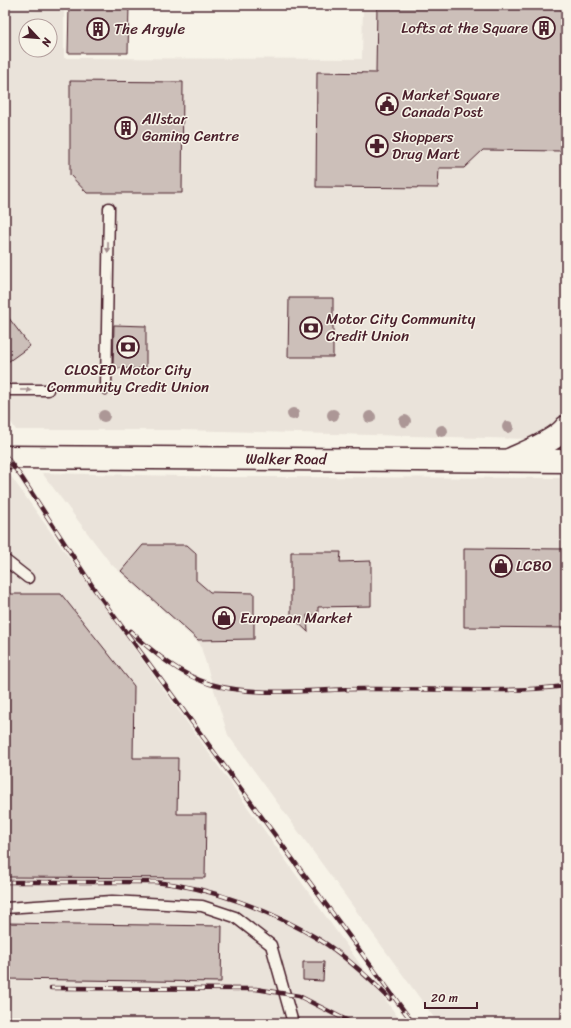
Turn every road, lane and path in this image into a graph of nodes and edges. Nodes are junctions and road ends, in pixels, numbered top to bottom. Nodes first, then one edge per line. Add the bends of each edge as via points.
1 (109, 208) dead end
2 (106, 389) dead end
3 (5, 390) edge
4 (48, 390) dead end
5 (566, 427) edge
6 (5, 456) edge
7 (508, 461) junction
8 (566, 461) edge
9 (5, 560) edge
10 (28, 578) dead end
11 (5, 908) edge
12 (293, 1023) edge

1 -> 2 lane
3 -> 4 lane
5 - 7 main road
6 - 7 main road, Walker Road
7 - 8 main road, Walker Road
9 - 10 lane
11 - 12 lane via 112,901 202,906 235,917 271,944

